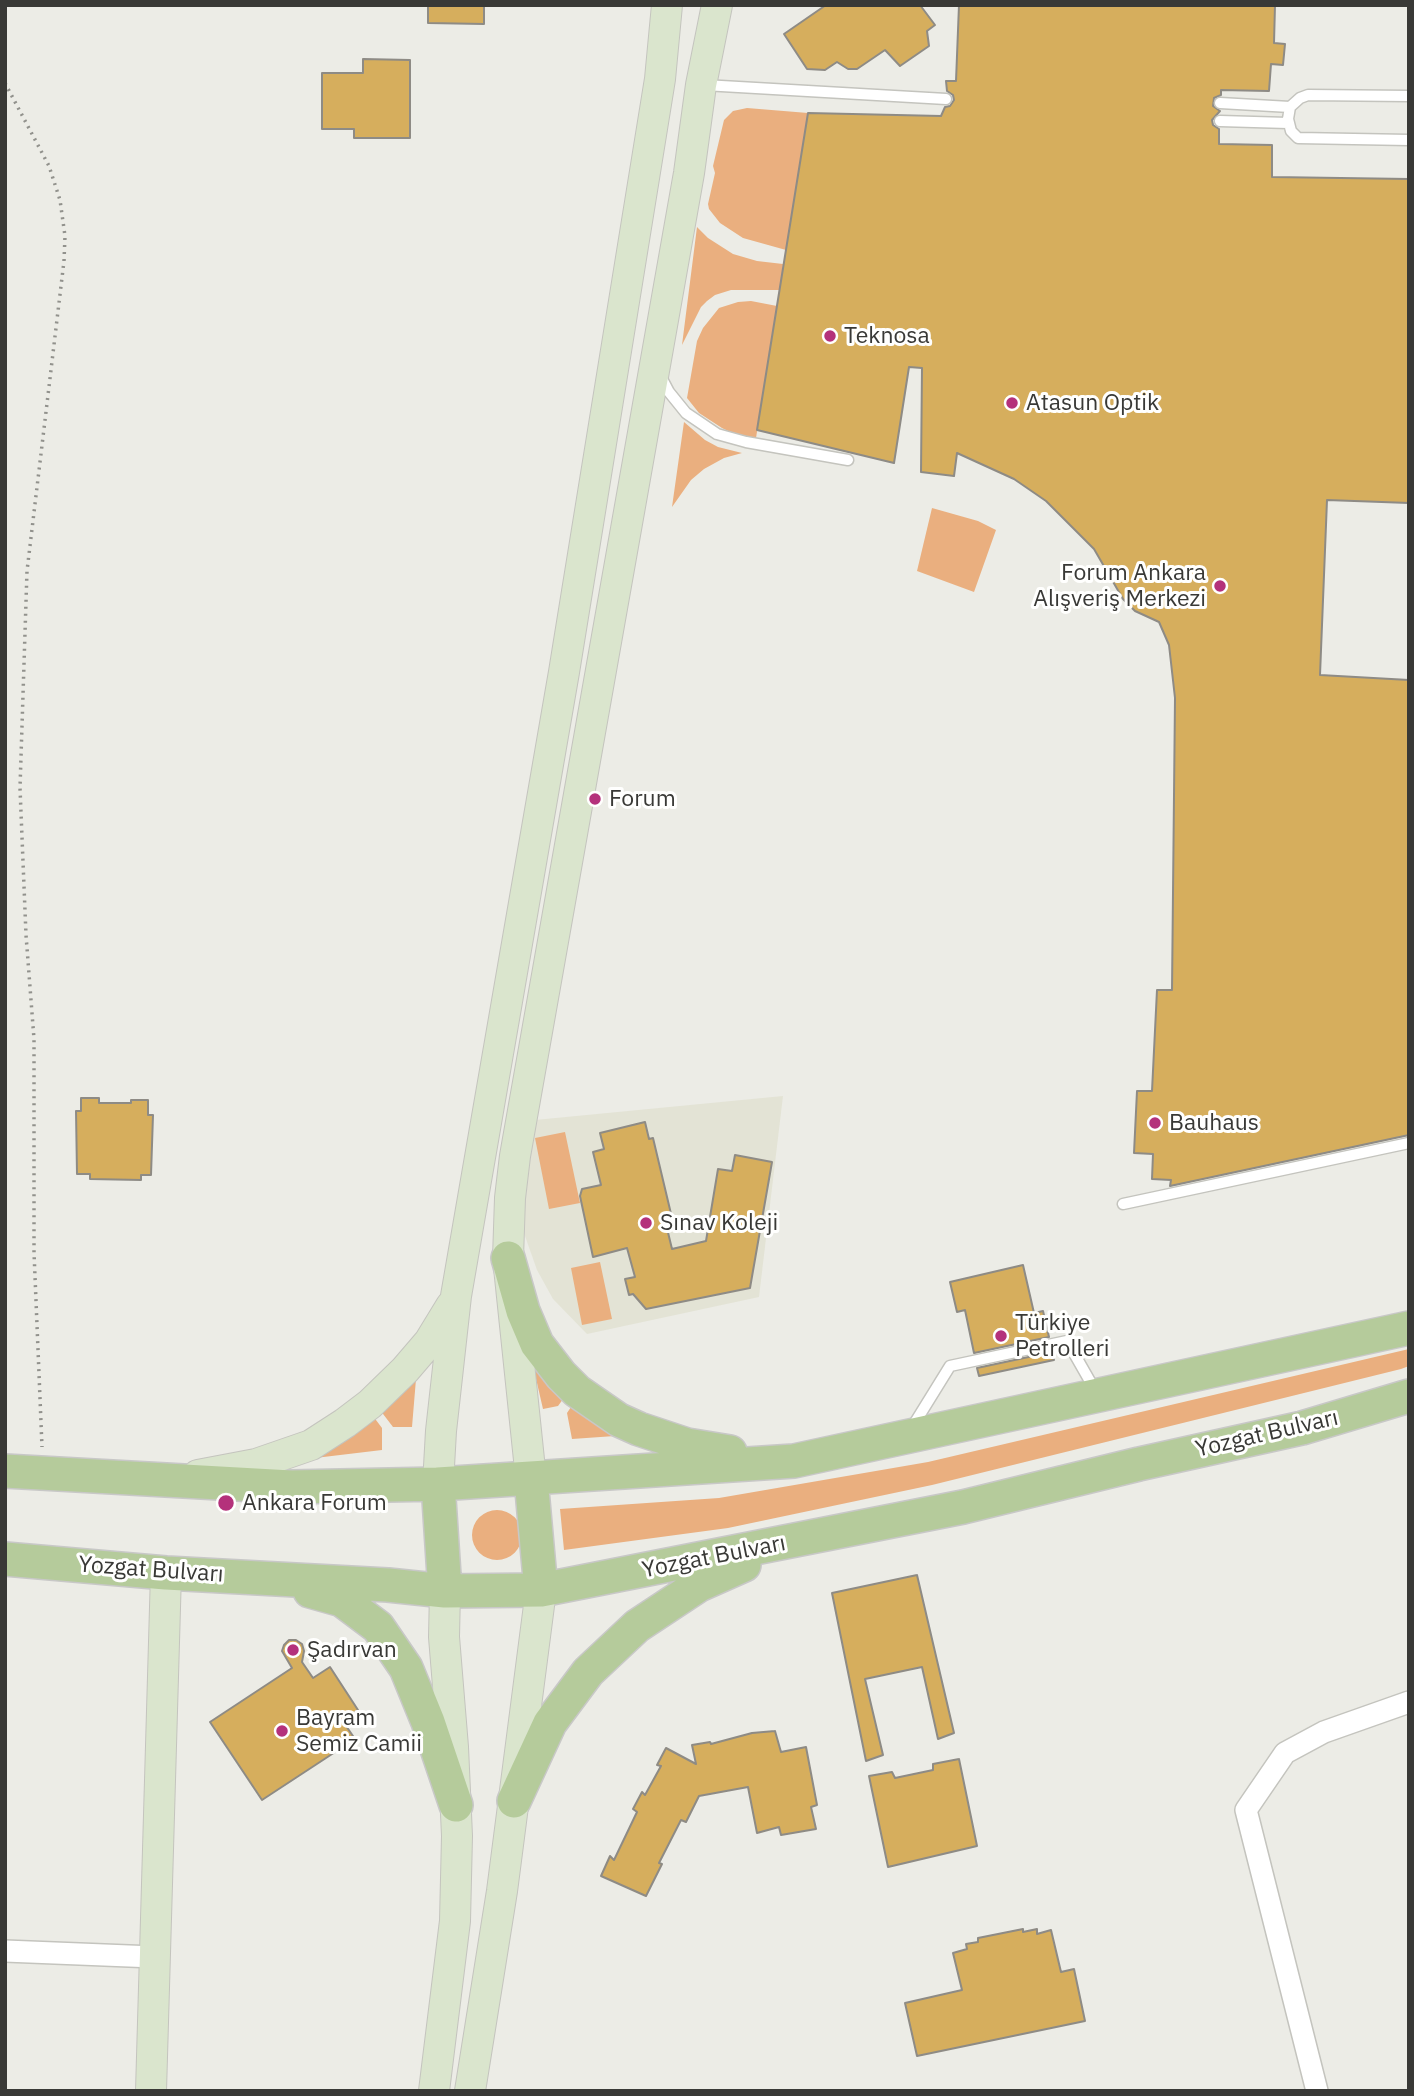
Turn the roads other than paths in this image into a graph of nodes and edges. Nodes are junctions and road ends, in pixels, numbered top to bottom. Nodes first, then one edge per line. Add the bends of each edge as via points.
1 (667, 5) edge
2 (717, 5) edge
3 (701, 85) junction
4 (1409, 96) edge
5 (946, 99) dead end
6 (1220, 103) dead end
7 (1290, 107) junction
8 (1220, 121) dead end
9 (1289, 123) junction
10 (1409, 140) edge
11 (654, 366) junction
12 (848, 460) dead end
13 (1409, 1143) edge
14 (1123, 1204) dead end
15 (508, 1258) junction
16 (456, 1296) junction
17 (1409, 1328) edge
18 (1098, 1396) junction
19 (1409, 1396) edge
20 (906, 1437) junction
21 (794, 1461) junction
22 (5, 1471) edge
23 (531, 1479) junction
24 (172, 1481) junction
25 (438, 1483) junction
26 (806, 1538) junction
27 (5, 1559) edge
28 (166, 1573) junction
29 (256, 1578) junction
30 (541, 1590) junction
31 (445, 1591) junction
32 (1409, 1702) edge
33 (514, 1801) junction
34 (456, 1805) junction
35 (5, 1951) edge
36 (154, 1957) junction
37 (151, 2091) edge
38 (434, 2091) edge
39 (470, 2091) edge
40 (1317, 2091) edge

1 - 16 main road via 660,79 566,659
2 - 3 main road
3 - 5 lane
3 - 11 main road
4 - 7 lane via 1308,95
6 - 7 lane
7 - 9 lane
8 - 9 lane
9 - 10 lane via 1298,138
11 - 12 lane via 686,413 717,434
11 - 15 main road via 515,1156
13 - 14 lane
15 - 21 main road via 537,1344 561,1376 593,1402 619,1420 687,1445
15 - 23 main road
16 - 24 main road via 429,1342 370,1404 345,1423 311,1445 256,1464
16 - 25 main road
17 - 18 main road
18 - 20 main road
18 - 20 lane via 1067,1341 950,1366
19 - 26 main road, Yozgat Bulvarı via 1301,1428 963,1507
20 - 21 main road
21 - 23 main road
22 - 24 main road
23 - 25 main road
23 - 30 main road
24 - 25 main road via 291,1488
25 - 31 main road
26 - 30 main road, Yozgat Bulvarı
26 - 33 main road via 699,1584 637,1626 588,1672 550,1723
27 - 28 main road, Yozgat Bulvarı
28 - 29 main road, Yozgat Bulvarı
28 - 36 main road
29 - 31 main road, Yozgat Bulvarı
29 - 34 main road via 342,1600 378,1627 406,1668
30 - 31 main road, Yozgat Bulvarı
30 - 33 main road
31 - 34 main road
32 - 40 street via 1324,1732 1285,1753 1246,1810
33 - 39 main road
34 - 38 main road via 455,1921
35 - 36 street
36 - 37 main road

